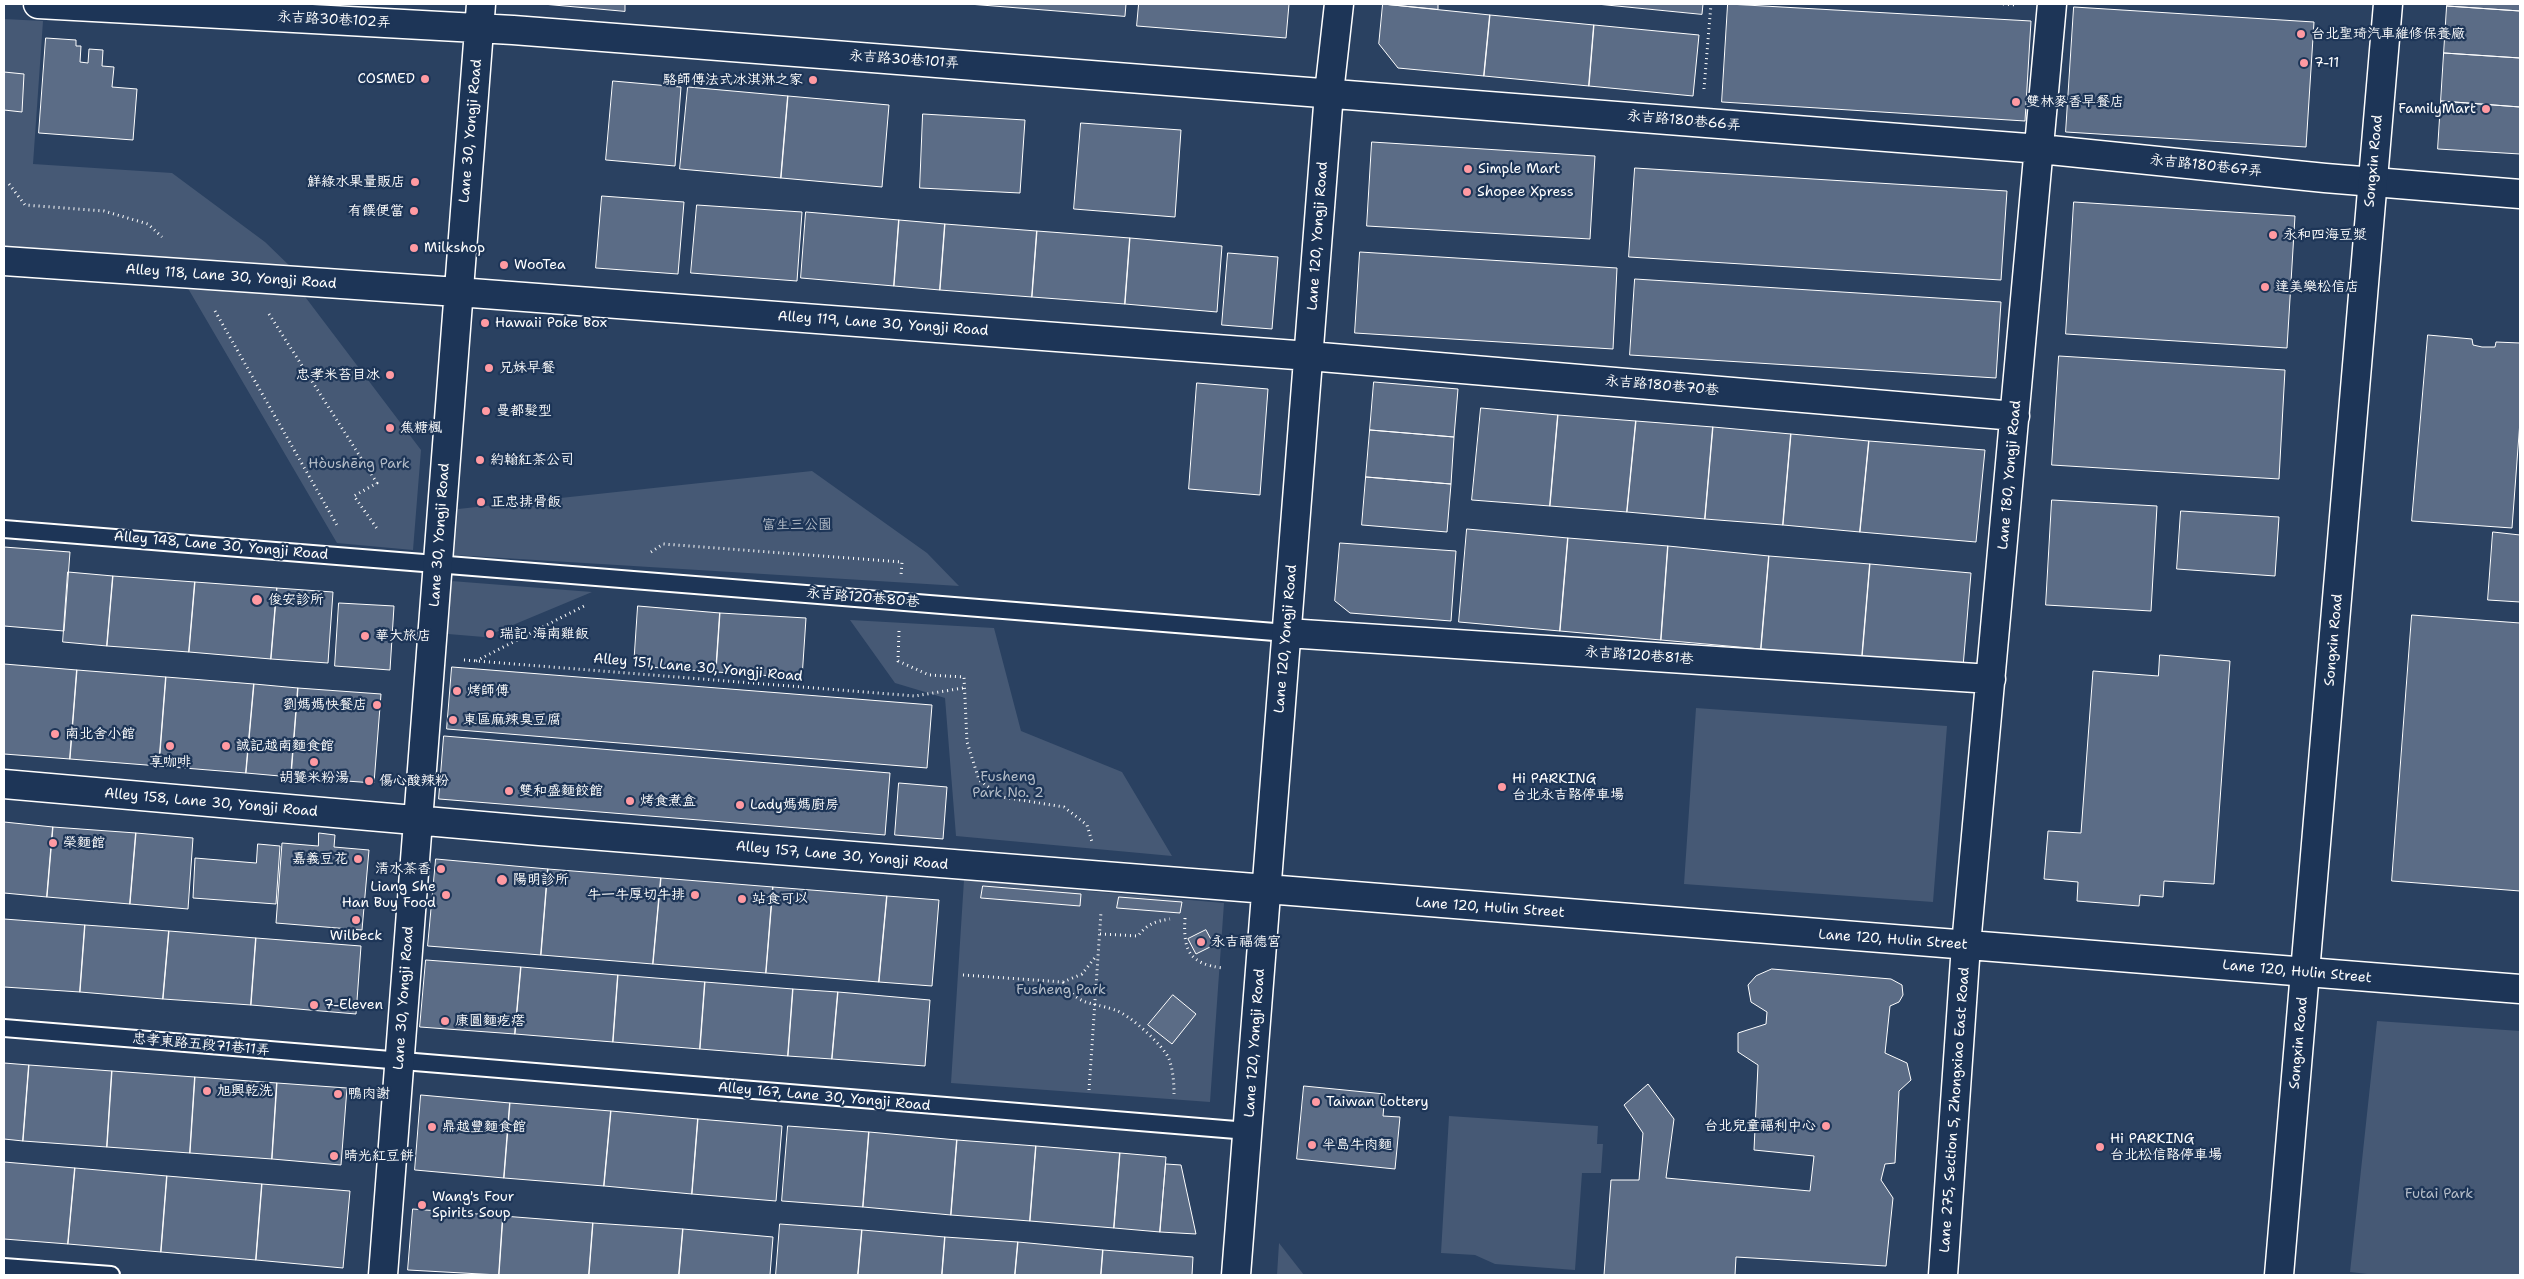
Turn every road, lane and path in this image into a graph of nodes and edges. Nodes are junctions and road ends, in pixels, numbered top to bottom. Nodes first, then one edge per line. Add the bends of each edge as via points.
1 (38, 4) edge
2 (1339, 4) edge
3 (1711, 4) edge
4 (2052, 4) edge
5 (2388, 4) edge
6 (480, 16) edge
7 (1329, 92) junction
8 (1701, 122) junction
9 (2040, 149) junction
10 (2373, 182) junction
11 (4, 184) edge
12 (2520, 194) edge
13 (168, 242) dead end
14 (4, 261) edge
15 (195, 275) junction
16 (247, 279) junction
17 (458, 292) junction
18 (1309, 356) junction
19 (2015, 416) junction
20 (4, 529) edge
21 (379, 532) dead end
22 (342, 535) dead end
23 (438, 564) junction
24 (635, 580) junction
25 (1287, 633) junction
26 (431, 657) junction
27 (476, 661) junction
28 (1991, 678) junction
29 (963, 688) dead end
30 (4, 784) edge
31 (418, 821) junction
32 (1267, 890) junction
33 (1187, 908) dead end
34 (1186, 917) junction
35 (1100, 934) dead end
36 (1966, 946) junction
37 (1098, 952) dead end
38 (1223, 968) dead end
39 (2305, 972) junction
40 (963, 975) dead end
41 (1063, 982) junction
42 (2520, 989) edge
43 (4, 1028) edge
44 (399, 1062) junction
45 (1174, 1094) dead end
46 (1248, 1131) junction
47 (4, 1267) edge
48 (110, 1275) edge
49 (383, 1275) edge
50 (1236, 1275) edge
51 (1943, 1275) edge
52 (2279, 1275) edge

1 - 6 street, 永吉路30巷102弄
2 - 7 street, Lane 120, Yongji Road
3 - 8 path
4 - 9 street, Lane 180, Yongji Road
5 - 10 street, Songxin Road
6 - 7 street, 永吉路30巷101弄
6 - 17 street, Lane 30, Yongji Road
7 - 8 street, 永吉路180巷66弄
7 - 18 street, Lane 120, Yongji Road
8 - 9 street, 永吉路180巷66弄
9 - 10 street, 永吉路180巷67弄
9 - 19 street, Lane 180, Yongji Road
10 - 12 street, 永吉路180巷67弄
10 - 39 street, Songxin Road
11 - 13 path via 8,184 25,205 104,211 148,224
14 - 15 street, Alley 118, Lane 30, Yongji Road
15 - 16 street, Alley 118, Lane 30, Yongji Road
15 - 22 path
16 - 17 street, Alley 118, Lane 30, Yongji Road
16 - 21 path via 377,483 354,496
17 - 18 street, Alley 119, Lane 30, Yongji Road
17 - 23 street, Lane 30, Yongji Road
18 - 19 street, 永吉路180巷70巷
18 - 25 street, Lane 120, Yongji Road
19 - 28 street, Lane 180, Yongji Road
20 - 23 lane, Alley 148, Lane 30, Yongji Road
23 - 24 lane, 永吉路120巷80巷
23 - 26 street, Lane 30, Yongji Road
24 - 25 lane, 永吉路120巷80巷
24 - 27 path
25 - 28 street, 永吉路120巷81巷
25 - 32 street, Lane 120, Yongji Road
26 - 27 path, Alley 151, Lane 30, Yongji Road
26 - 31 street, Lane 30, Yongji Road
27 - 29 path, Alley 151, Lane 30, Yongji Road via 915,696
28 - 36 street, Lane 180, Yongji Road
30 - 31 street, Alley 158, Lane 30, Yongji Road
31 - 32 street, Alley 157, Lane 30, Yongji Road
31 - 44 street, Lane 30, Yongji Road
32 - 36 street, Lane 120, Hulin Street
32 - 46 street, Lane 120, Yongji Road
33 - 34 path
34 - 35 path via 1155,922 1138,936
34 - 38 path via 1184,939 1193,958 1208,966
36 - 39 street, Lane 120, Hulin Street
36 - 51 street, Lane 275, Section 5, Zhongxiao East Road
37 - 41 path via 1082,974
39 - 42 street, Lane 120, Hulin Street
39 - 52 street, Songxin Road
40 - 41 path
41 - 45 path via 1080,1001 1117,1010 1154,1040 1169,1057
43 - 44 lane, 忠孝東路五段71巷11弄
44 - 46 lane, Alley 167, Lane 30, Yongji Road
44 - 49 street, Lane 30, Yongji Road
46 - 50 street, Lane 120, Yongji Road
47 - 48 lane

